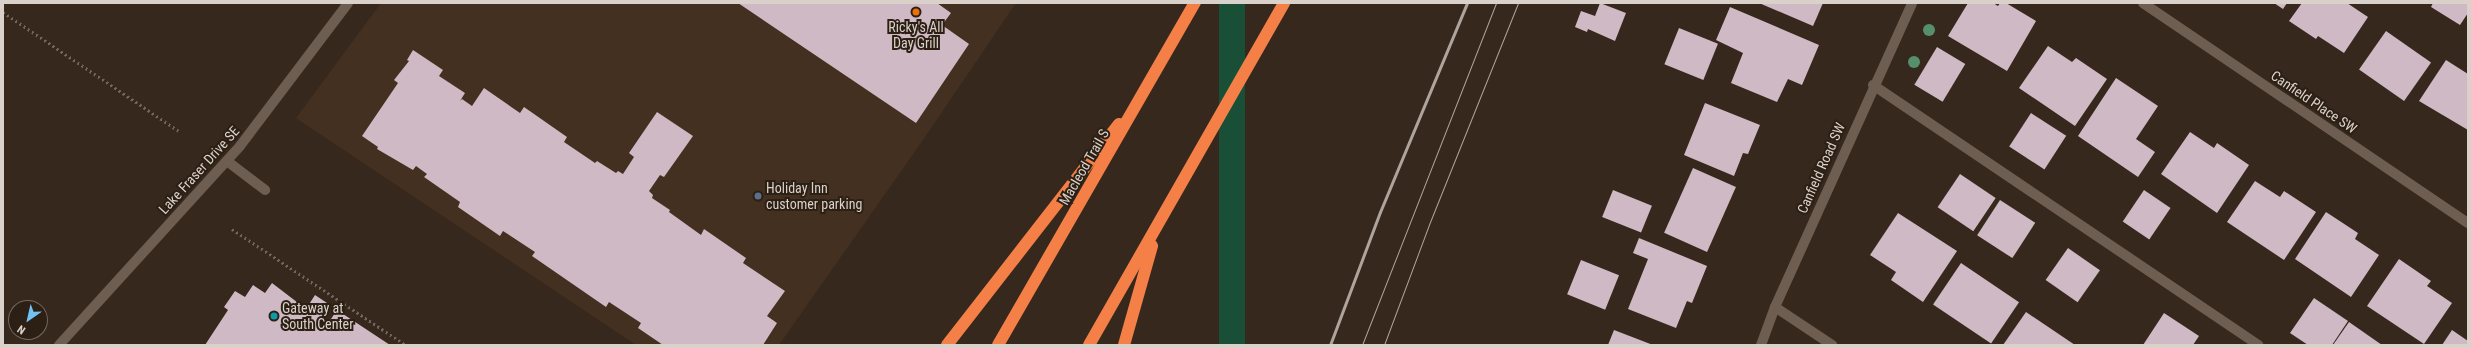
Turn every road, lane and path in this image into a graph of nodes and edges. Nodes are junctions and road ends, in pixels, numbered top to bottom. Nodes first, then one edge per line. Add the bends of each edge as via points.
1 (348, 3) edge
2 (1195, 3) edge
3 (1284, 3) edge
4 (1912, 3) edge
5 (2143, 3) edge
6 (3, 12) edge
7 (1873, 85) junction
8 (1146, 88) junction
9 (179, 131) dead end
10 (227, 161) junction
11 (265, 190) dead end
12 (2468, 223) edge
13 (232, 229) dead end
14 (1156, 230) junction
15 (1775, 307) junction
16 (1130, 324) junction
17 (59, 345) edge
18 (406, 345) edge
19 (947, 345) edge
20 (998, 345) edge
21 (1089, 345) edge
22 (1124, 345) edge
23 (1131, 345) edge
24 (1761, 345) edge
25 (1832, 345) edge
26 (2258, 345) edge

1 - 10 street, Lake Fraser Drive SE
2 - 8 highway, Macleod Trail S
3 - 14 highway
4 - 7 street, Canfield Road SW
5 - 12 street, Canfield Place SW
6 - 9 path
7 - 15 street, Canfield Road SW
7 - 26 street
8 - 19 highway
8 - 20 highway, Macleod Trail S
10 - 11 street
10 - 17 street, Lake Fraser Drive SE
13 - 18 path
14 - 16 highway
14 - 21 highway
15 - 24 street, Canfield Road SW
15 - 25 street
16 - 22 highway
16 - 23 street

